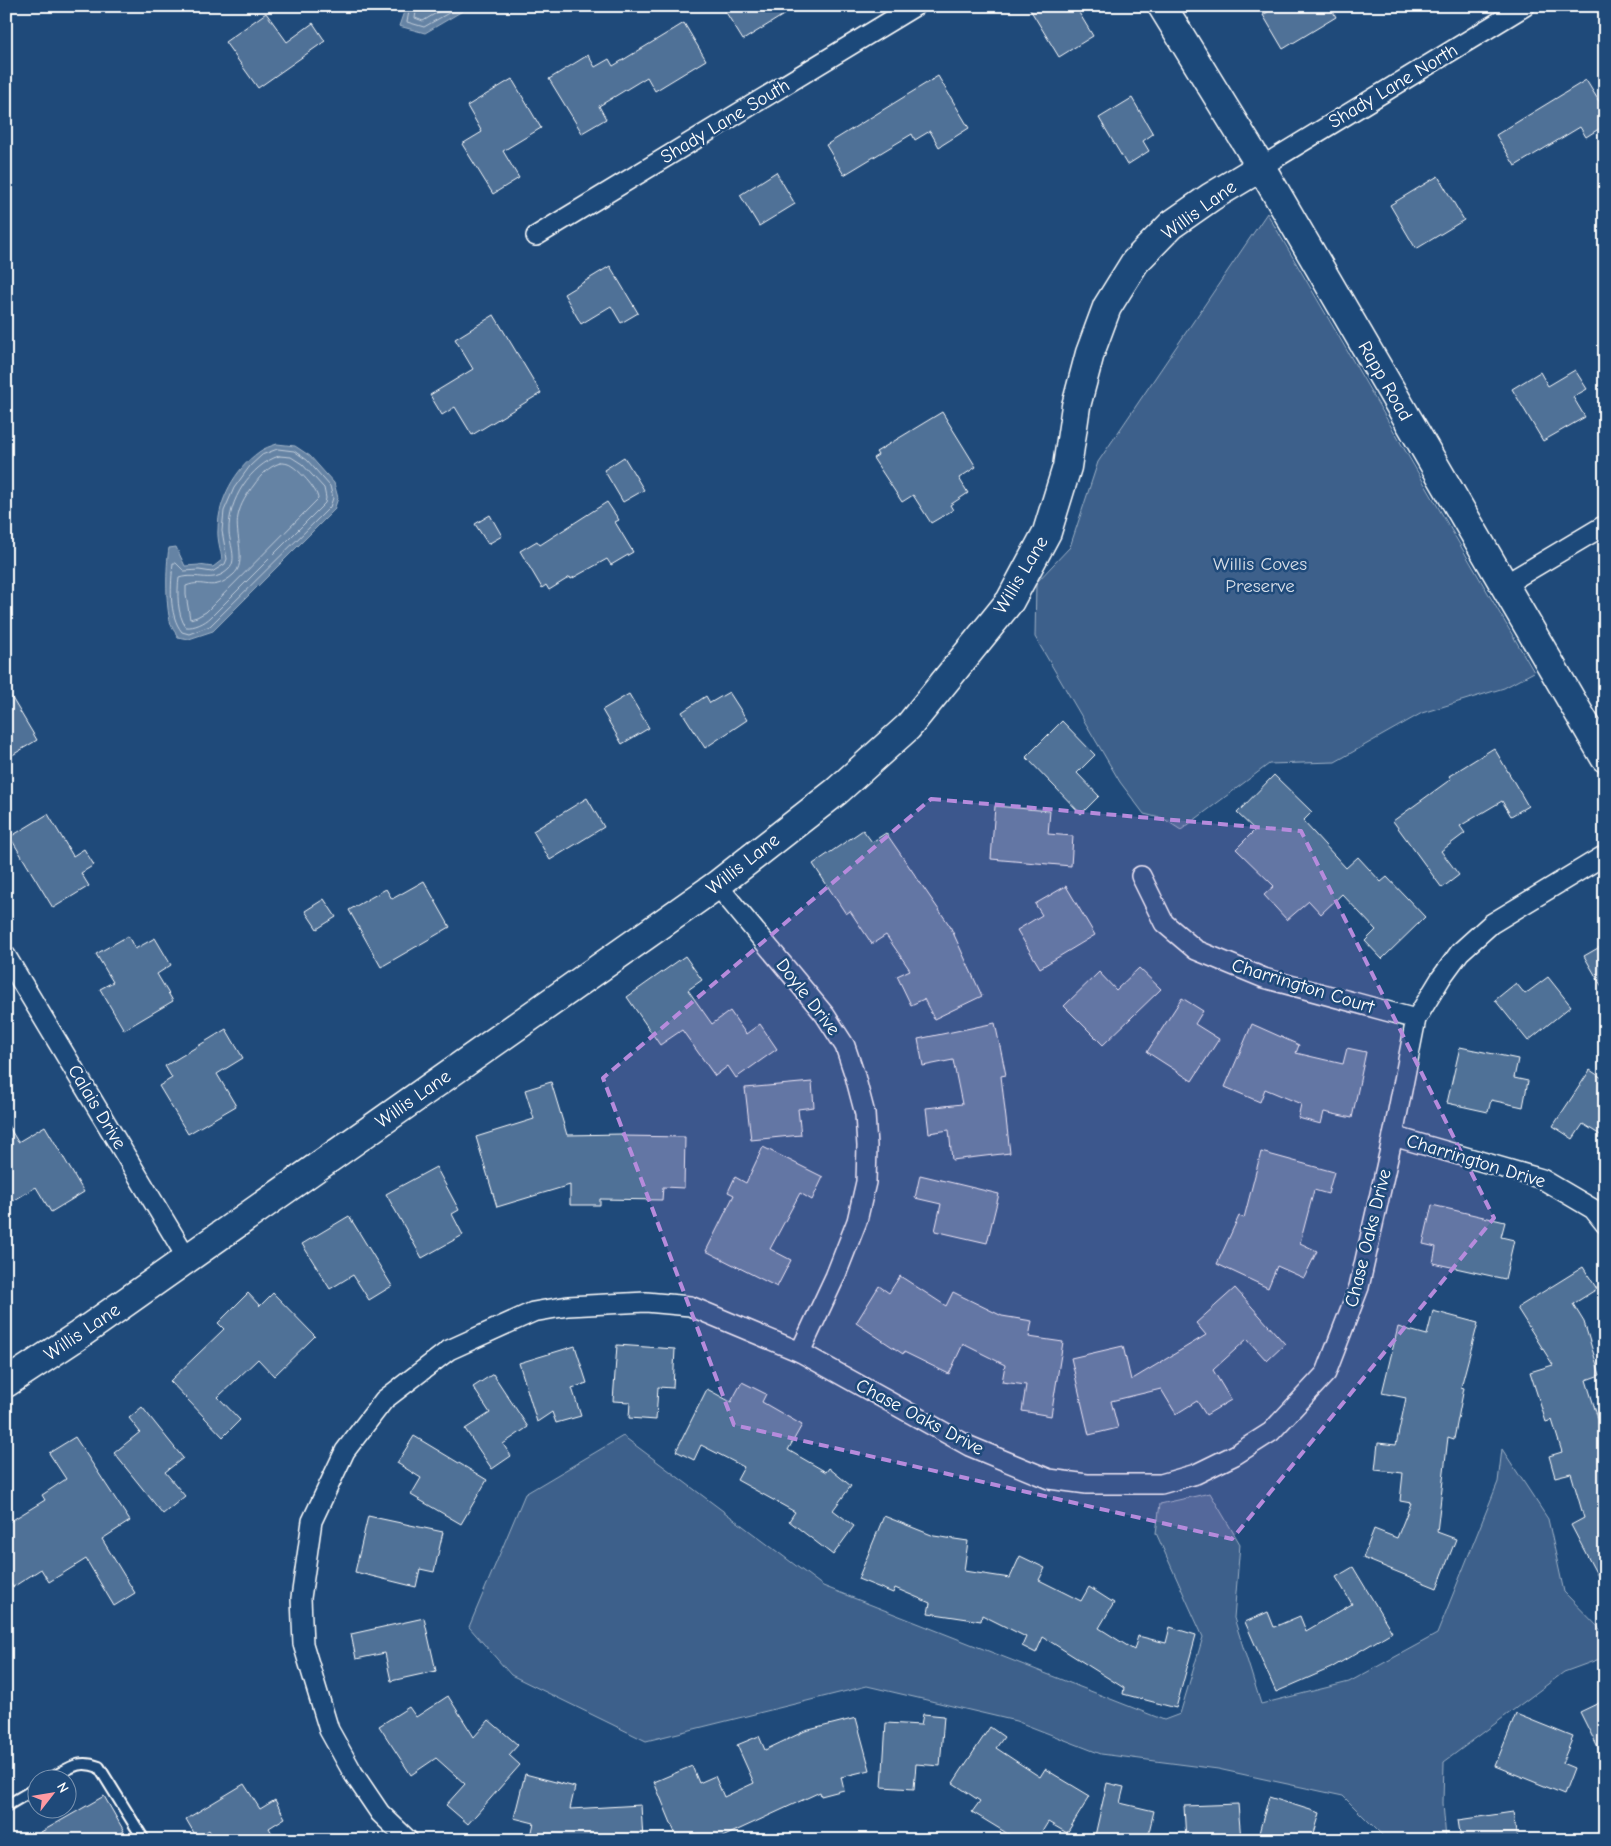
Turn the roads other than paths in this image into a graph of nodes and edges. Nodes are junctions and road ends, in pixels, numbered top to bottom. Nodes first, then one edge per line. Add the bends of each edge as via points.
1 (915, 6) edge
2 (1162, 6) edge
3 (1525, 6) edge
4 (1261, 167) junction
5 (536, 236) dead end
6 (1605, 525) edge
7 (1504, 585) junction
8 (1605, 758) edge
9 (1605, 855) edge
10 (1141, 876) dead end
11 (718, 885) junction
12 (6, 956) edge
13 (1416, 1019) junction
14 (1393, 1136) junction
15 (1605, 1224) edge
16 (187, 1258) junction
17 (800, 1352) junction
18 (6, 1383) edge
19 (69, 1768) edge
20 (28, 1793) edge
21 (6, 1806) edge
22 (144, 1840) edge
23 (408, 1840) edge

1 - 5 street, Shady Lane South
2 - 4 street, Rapp Road
3 - 4 street, Shady Lane North
4 - 7 street, Rapp Road
4 - 11 street, Willis Lane via 1171,226 1135,262 1107,307 1076,406 1067,467 1047,532 1010,601 908,728 836,791
6 - 7 street
7 - 8 street, Rapp Road
9 - 13 street, Chase Oaks Drive via 1490,924 1460,952
10 - 13 street, Charrington Court via 1164,923 1196,950 1264,978
11 - 16 street, Willis Lane
11 - 17 street, Doyle Drive via 845,1046 865,1114 866,1182 857,1221
12 - 16 street, Calais Drive
13 - 14 street, Chase Oaks Drive
14 - 15 street, Charrington Drive via 1542,1179 1593,1209
14 - 17 street, Chase Oaks Drive via 1359,1287 1326,1373 1271,1432 1196,1474 1161,1484 1087,1484 1049,1479 969,1446
16 - 18 street, Willis Lane
17 - 23 street, Chase Oaks Drive via 690,1306 646,1302 568,1306 533,1312 449,1350 384,1400 345,1451 312,1521 301,1598 303,1644 329,1730 352,1773 380,1813
19 - 22 lane via 78,1763 99,1766
20 - 21 lane

